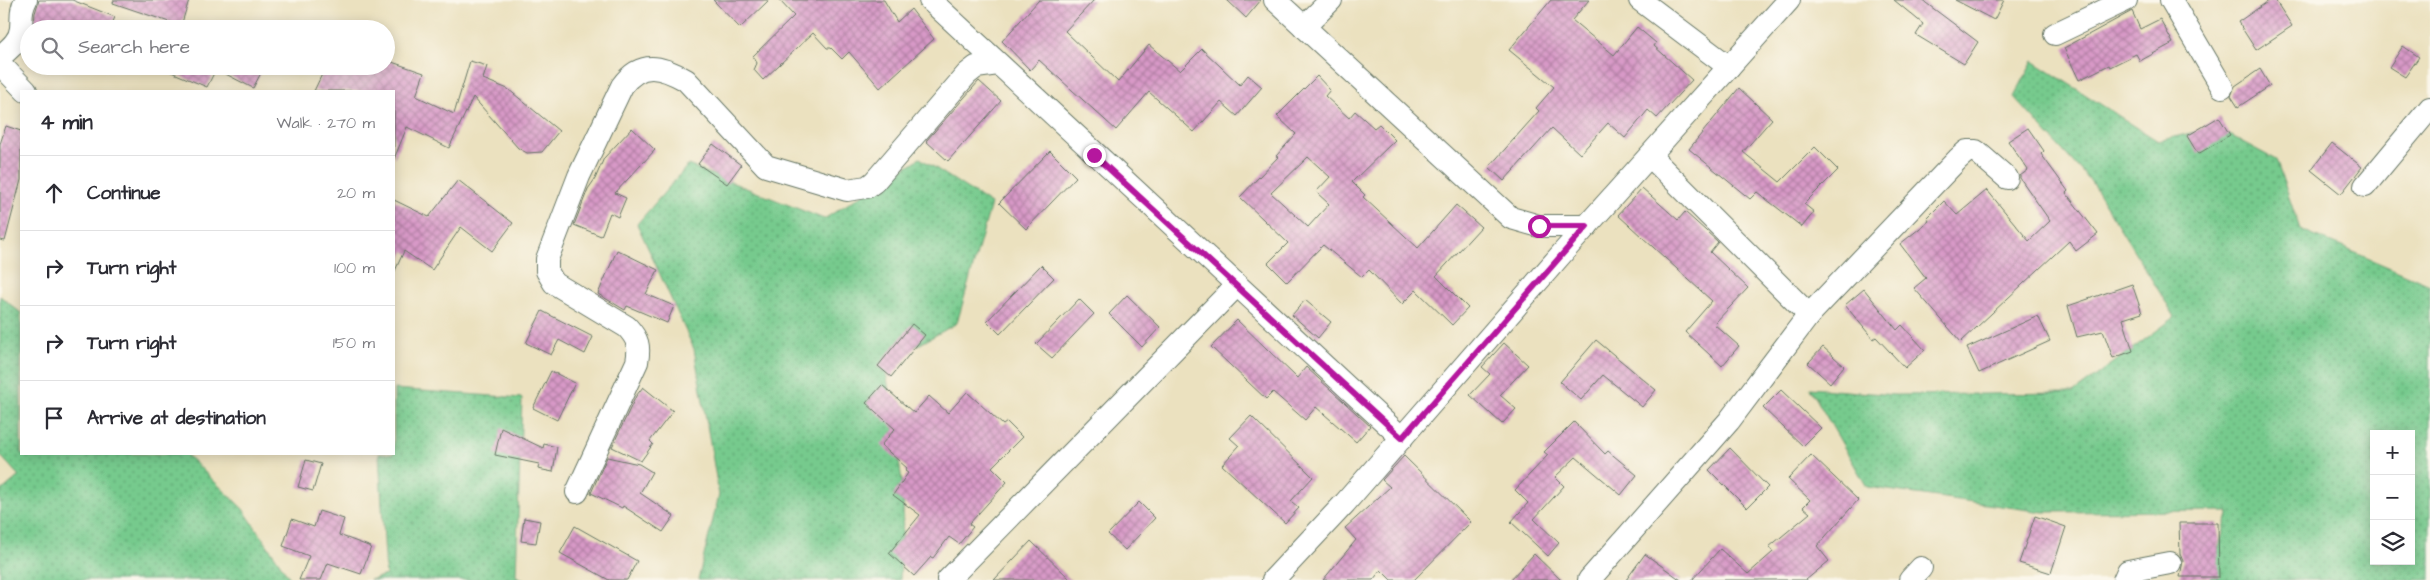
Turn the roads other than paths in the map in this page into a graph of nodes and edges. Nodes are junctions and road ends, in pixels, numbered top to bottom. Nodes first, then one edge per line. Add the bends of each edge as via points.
1 (26, 0) edge
2 (930, 0) edge
3 (1275, 0) edge
4 (1331, 0) edge
5 (1640, 0) edge
6 (1790, 0) edge
7 (2126, 0) edge
8 (2171, 0) edge
9 (21, 20) edge
10 (1304, 27) junction
11 (20, 32) edge
12 (2054, 34) dead end
13 (0, 58) edge
14 (0, 64) edge
15 (998, 64) junction
16 (1728, 67) junction
17 (2222, 87) dead end
18 (25, 90) edge
19 (2430, 108) edge
20 (1650, 156) junction
21 (2007, 178) dead end
22 (2365, 186) dead end
23 (1587, 226) junction
24 (1236, 286) junction
25 (1809, 315) junction
26 (1402, 438) junction
27 (577, 492) dead end
28 (2170, 563) dead end
29 (1596, 577) edge
30 (948, 580) edge
31 (1273, 580) edge
32 (2124, 580) edge

1 - 9 street via 21,8
2 - 15 street
3 - 10 street
4 - 10 street
5 - 16 street
6 - 16 street
7 - 12 street
8 - 17 street
10 - 23 street via 1511,218 1539,226
11 - 13 street
14 - 18 street
15 - 24 street
15 - 27 street via 976,67 967,74 874,182 867,187 847,190 766,166 686,80 673,73 652,68 630,74 579,176 547,259 547,271 554,283 627,327 636,336 640,348 637,362
16 - 20 street
19 - 22 street
20 - 23 street
20 - 25 street
21 - 25 street via 1976,151 1967,151
23 - 26 street
24 - 26 street
24 - 30 street
25 - 29 street via 1729,421
26 - 31 street
28 - 32 street via 2128,571

